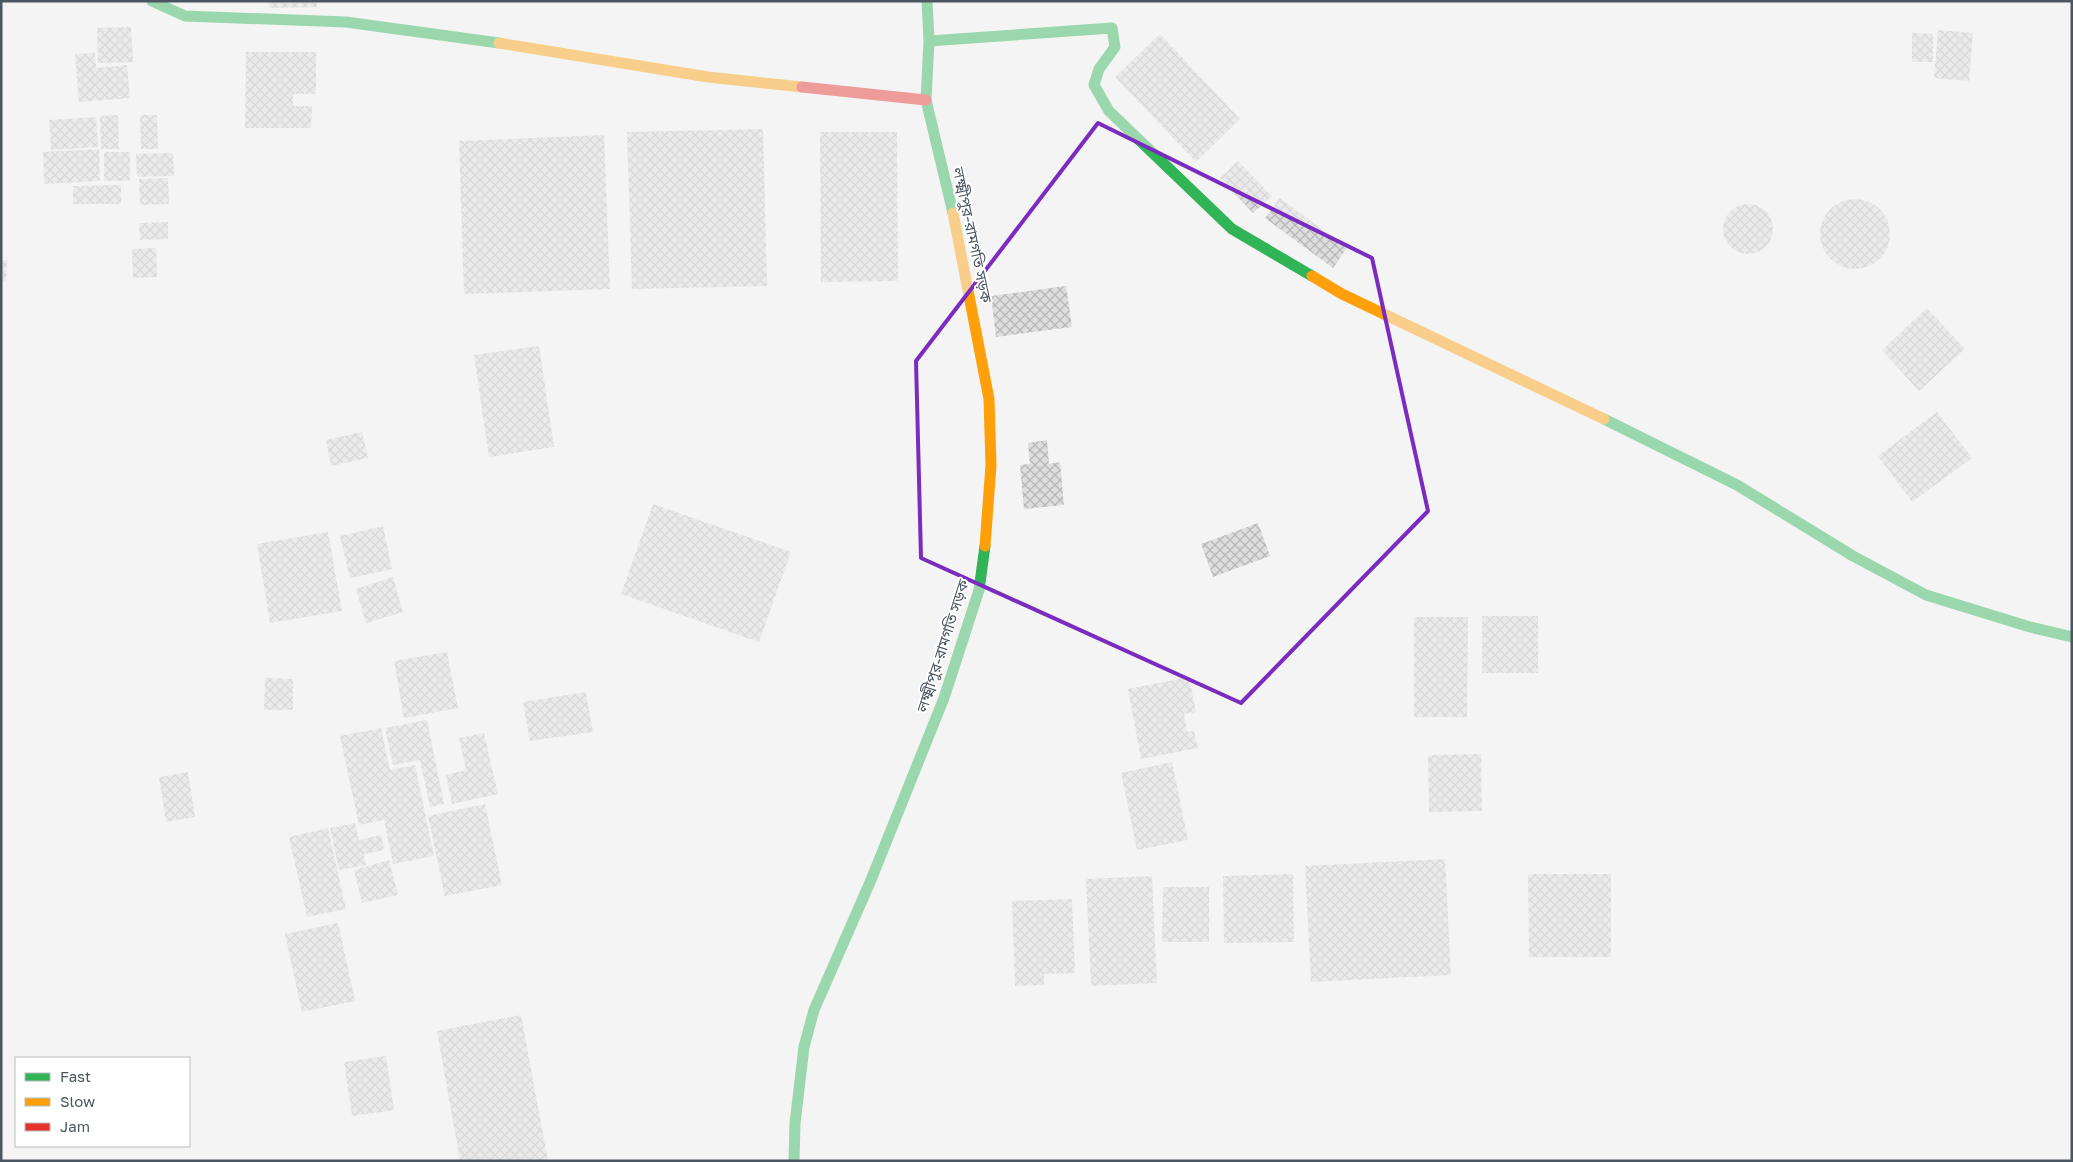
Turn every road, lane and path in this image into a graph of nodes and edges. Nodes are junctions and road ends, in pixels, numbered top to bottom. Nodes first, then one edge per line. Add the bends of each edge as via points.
1 (152, 1) edge
2 (927, 1) edge
3 (929, 41) junction
4 (926, 100) junction
5 (2072, 637) edge
6 (794, 1161) edge

1 - 4 street via 185,16 346,22 483,40 708,77
2 - 3 street, লক্ষ্মীপুর-রামগতি সড়ক
3 - 4 street, লক্ষ্মীপুর-রামগতি সড়ক
3 - 5 street via 1112,28 1115,47 1099,69 1094,85 1109,111 1232,229 1342,294 1737,485 1853,556 1926,595
4 - 6 street, লক্ষ্মীপুর-রামগতি সড়ক via 960,242 989,399 991,465 988,525 979,590 944,698 871,880 814,1010 803,1057

